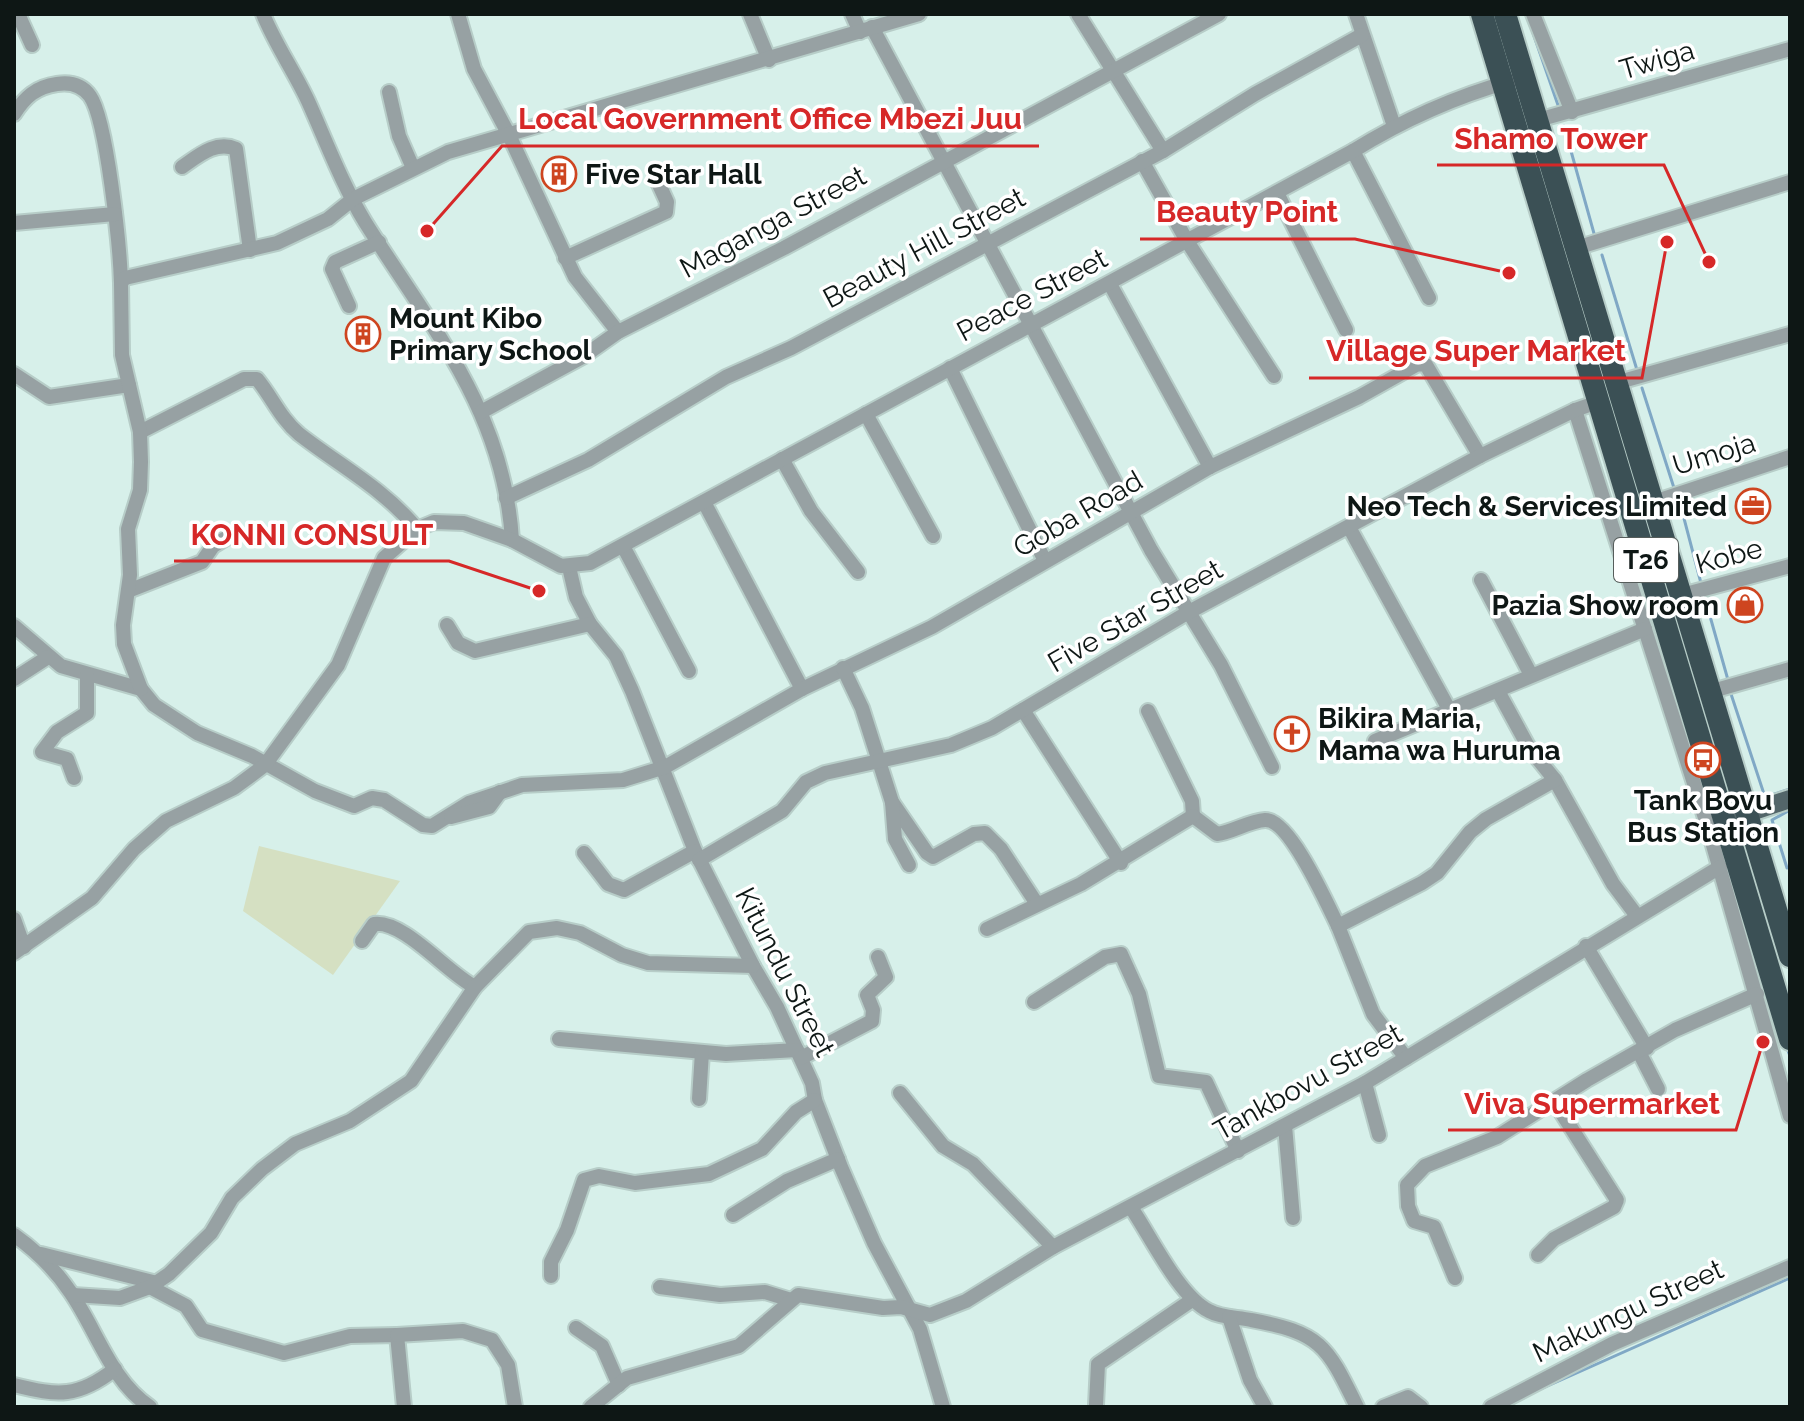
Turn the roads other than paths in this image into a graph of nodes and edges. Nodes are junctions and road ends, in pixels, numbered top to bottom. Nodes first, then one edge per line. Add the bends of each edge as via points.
1 (18, 14) edge
2 (263, 14) edge
3 (458, 14) edge
4 (750, 14) edge
5 (852, 14) edge
6 (919, 14) edge
7 (1078, 14) edge
8 (1219, 14) edge
9 (1356, 14) edge
10 (1482, 14) edge
11 (1505, 14) edge
12 (1533, 14) edge
13 (866, 30) junction
14 (1362, 35) junction
15 (32, 45) dead end
16 (1790, 49) edge
17 (769, 60) junction
18 (1110, 71) junction
19 (1514, 80) junction
20 (389, 92) dead end
21 (1572, 112) junction
22 (14, 114) edge
23 (1538, 120) junction
24 (1394, 126) junction
25 (509, 135) junction
26 (1163, 151) junction
27 (1353, 151) junction
28 (945, 161) junction
29 (1142, 161) junction
30 (182, 167) dead end
31 (413, 168) junction
32 (657, 180) dead end
33 (1790, 182) edge
34 (1277, 193) junction
35 (353, 199) junction
36 (115, 214) junction
37 (14, 223) edge
38 (1187, 241) junction
39 (379, 242) junction
40 (988, 242) junction
41 (1573, 249) junction
42 (250, 250) junction
43 (565, 258) junction
44 (121, 283) junction
45 (1110, 284) junction
46 (1429, 298) dead end
47 (349, 306) dead end
48 (1031, 326) junction
49 (1346, 330) dead end
50 (618, 332) junction
51 (1790, 334) edge
52 (950, 368) junction
53 (14, 374) edge
54 (1274, 376) dead end
55 (1619, 382) junction
56 (129, 385) junction
57 (1598, 402) junction
58 (1575, 410) junction
59 (481, 412) junction
60 (866, 414) junction
61 (140, 432) junction
62 (1480, 456) junction
63 (1790, 457) edge
64 (782, 459) junction
65 (1210, 467) junction
66 (506, 498) junction
67 (704, 502) junction
68 (1654, 502) junction
69 (1133, 513) junction
70 (1349, 527) junction
71 (417, 529) junction
72 (231, 535) dead end
73 (933, 536) dead end
74 (512, 540) junction
75 (623, 546) junction
76 (1045, 561) junction
77 (1790, 566) edge
78 (569, 567) junction
79 (858, 572) dead end
80 (1481, 580) dead end
81 (128, 591) junction
82 (1682, 595) junction
83 (1187, 613) junction
84 (590, 624) junction
85 (447, 625) dead end
86 (14, 626) edge
87 (1645, 629) junction
88 (48, 657) junction
89 (843, 668) junction
90 (1790, 669) edge
91 (689, 671) dead end
92 (87, 675) junction
93 (1531, 675) junction
94 (14, 679) edge
95 (141, 689) junction
96 (802, 689) junction
97 (1498, 691) junction
98 (1709, 692) junction
99 (1023, 710) junction
100 (1148, 711) dead end
101 (1450, 711) junction
102 (1375, 741) dead end
103 (879, 759) junction
104 (265, 765) junction
105 (665, 767) junction
106 (1272, 767) dead end
107 (74, 778) dead end
108 (1555, 780) junction
109 (1790, 799) edge
110 (892, 802) junction
111 (1193, 816) junction
112 (1736, 817) junction
113 (584, 853) dead end
114 (697, 856) junction
115 (1121, 863) junction
116 (909, 865) dead end
117 (1720, 867) junction
118 (1738, 896) junction
119 (1037, 904) junction
120 (1637, 916) junction
121 (14, 919) edge
122 (1338, 926) junction
123 (987, 929) dead end
124 (362, 941) dead end
125 (1586, 946) junction
126 (19, 950) edge
127 (1790, 956) edge
128 (878, 957) dead end
129 (753, 966) junction
130 (475, 987) junction
131 (1757, 994) junction
132 (1034, 1002) dead end
133 (1787, 1015) edge
134 (559, 1039) dead end
135 (1790, 1039) edge
136 (1643, 1050) junction
137 (702, 1052) junction
138 (799, 1054) junction
139 (1406, 1058) junction
140 (1365, 1083) junction
141 (1658, 1089) dead end
142 (900, 1093) dead end
143 (699, 1099) dead end
144 (815, 1100) junction
145 (1554, 1101) junction
146 (1790, 1116) edge
147 (1285, 1126) junction
148 (1379, 1135) dead end
149 (1238, 1151) junction
150 (838, 1159) junction
151 (1132, 1209) junction
152 (733, 1215) dead end
153 (1293, 1218) dead end
154 (14, 1235) edge
155 (1053, 1247) junction
156 (41, 1254) junction
157 (1538, 1255) dead end
158 (1790, 1267) edge
159 (551, 1276) dead end
160 (1455, 1278) dead end
161 (153, 1285) junction
162 (660, 1287) dead end
163 (73, 1295) junction
164 (791, 1300) junction
165 (1192, 1300) junction
166 (911, 1311) junction
167 (1229, 1317) junction
168 (576, 1328) dead end
169 (397, 1335) junction
170 (115, 1369) junction
171 (14, 1385) edge
172 (619, 1385) junction
173 (599, 1404) edge
174 (1096, 1405) dead end
175 (150, 1407) edge
176 (404, 1407) edge
177 (515, 1407) edge
178 (943, 1407) edge
179 (1265, 1407) edge
180 (1357, 1407) edge
181 (1383, 1407) edge
182 (1421, 1407) edge
183 (1491, 1407) edge

1 - 15 street
2 - 35 street
3 - 25 street via 474,69
4 - 17 street
5 - 13 street
6 - 13 street
7 - 18 street
8 - 18 street, Maganga Street
9 - 14 street
10 - 19 highway, T26
11 - 19 highway, T26
12 - 21 street
13 - 17 street
13 - 28 street
14 - 24 street
14 - 26 street, Beauty Hill Street
16 - 21 street, Twiga
17 - 25 street
18 - 26 street
18 - 28 street, Maganga Street
19 - 23 highway, T26
19 - 24 street, Peace Street
19 - 57 highway, T26
20 - 31 street
21 - 23 street, Twiga
22 - 36 street via 25,98 51,85 81,86 96,107
23 - 41 highway, T26
24 - 27 street, Peace Street
25 - 31 street
25 - 43 street
26 - 29 street, Beauty Hill Street
27 - 34 street, Peace Street
27 - 46 street
28 - 40 street
28 - 50 street, Maganga Street
29 - 38 street
29 - 40 street, Beauty Hill Street
30 - 42 street via 207,150 236,149
31 - 35 street
32 - 43 street via 666,212
33 - 41 street
34 - 38 street, Peace Street
34 - 49 street
35 - 39 street
35 - 42 street via 300,234
36 - 37 street
36 - 44 street
38 - 45 street, Peace Street
38 - 54 street
39 - 47 street via 335,262 332,269
39 - 59 street via 441,334
40 - 48 street
40 - 66 street, Beauty Hill Street via 726,377 588,460
41 - 55 highway, T26
42 - 44 street via 147,271
43 - 50 street
44 - 56 street via 122,355
45 - 48 street, Peace Street
45 - 65 street
48 - 52 street, Peace Street
48 - 69 street
50 - 59 street, Maganga Street
51 - 55 street
52 - 60 street, Peace Street
52 - 76 street
53 - 56 street via 49,397
55 - 68 highway, T26
56 - 61 street
57 - 58 street, Five Star Street
57 - 112 highway, T26
58 - 62 street, Five Star Street
58 - 87 street
59 - 66 street
60 - 64 street, Peace Street
60 - 73 street
61 - 71 street via 244,379 257,379 297,432 393,501
61 - 81 street via 140,490 128,529
62 - 65 street, Goba Road via 1426,365 1418,364
62 - 70 street, Five Star Street
63 - 68 street, Umoja
64 - 67 street, Peace Street
64 - 79 street via 811,511
65 - 69 street, Goba Road
66 - 74 street
67 - 75 street, Peace Street
67 - 96 street
68 - 82 highway, T26
69 - 76 street, Goba Road
69 - 83 street
70 - 83 street, Five Star Street
70 - 101 street
71 - 74 street via 434,522 464,523
71 - 104 street via 384,558 338,665
72 - 81 street via 213,546 202,562
74 - 78 street
75 - 78 street, Peace Street
75 - 91 street
76 - 89 street, Goba Road via 932,627
77 - 82 street, Kobe
78 - 84 street, Kitundu Street
80 - 93 street
81 - 95 street via 124,644
82 - 98 highway, T26
83 - 99 street, Five Star Street
83 - 106 street via 1221,665
84 - 85 street via 475,651 458,643
84 - 105 street, Kitundu Street via 616,656
86 - 88 street
87 - 93 street
87 - 117 street
88 - 92 street
88 - 94 street
89 - 96 street, Goba Road
89 - 103 street
90 - 98 street
92 - 95 street
92 - 107 street via 87,713 57,732 42,752 67,759
93 - 97 street
95 - 104 street via 177,722
96 - 105 street, Goba Road
97 - 101 street
97 - 108 street via 1529,748
98 - 112 highway, T26
99 - 103 street, Five Star Street via 951,745
99 - 115 street
100 - 111 street via 1186,787
101 - 102 street
103 - 110 street
103 - 114 street, Five Star Street via 806,782 782,811
104 - 105 street, Goba Road via 349,805 384,800 427,827 469,803 538,782 623,780
104 - 126 street via 234,788 166,821 92,898
105 - 114 street, Kitundu Street
108 - 120 street via 1613,884
108 - 122 street via 1486,819 1437,873
109 - 112 main road
110 - 116 street via 895,839
110 - 119 street via 932,857 985,833
111 - 115 street
111 - 122 street via 1217,834 1264,820 1278,824 1322,887
112 - 118 highway, T26
112 - 127 highway, T26
113 - 114 street, Five Star Street via 589,873 624,890
114 - 129 street, Kitundu Street
115 - 119 street
117 - 118 street
117 - 120 street, Tankbovu Street
118 - 131 street
118 - 133 highway, T26
119 - 123 street
120 - 125 street, Tankbovu Street
121 - 126 street
122 - 139 street via 1373,1014
124 - 130 street via 374,924 384,925
125 - 136 street
125 - 139 street, Tankbovu Street
128 - 138 street via 886,977 867,995 872,1021
129 - 130 street via 648,963 557,928 524,936
129 - 138 street, Kitundu Street
130 - 161 street via 411,1081 350,1121 295,1144 262,1169 232,1198 202,1243
131 - 136 street
131 - 146 street
132 - 149 street via 1096,962 1121,954 1139,994 1159,1076 1206,1082
133 - 135 highway, T26
134 - 137 street
136 - 141 street
136 - 145 street
137 - 138 street
137 - 143 street
138 - 144 street, Kitundu Street
139 - 140 street, Tankbovu Street
140 - 147 street, Tankbovu Street
140 - 148 street
142 - 155 street via 943,1146 973,1164
144 - 150 street, Kitundu Street
144 - 159 street via 796,1112 762,1149 709,1174 635,1183 599,1176 584,1180 551,1262
145 - 157 street via 1617,1200 1614,1207 1554,1239
145 - 160 street via 1497,1137 1436,1161 1409,1179 1411,1216 1434,1227
147 - 149 street, Tankbovu Street
147 - 153 street
149 - 151 street, Tankbovu Street
150 - 152 street via 787,1181
150 - 166 street, Kitundu Street
151 - 155 street, Tankbovu Street
151 - 165 street
154 - 156 street
155 - 166 street, Tankbovu Street via 966,1301 930,1315
156 - 161 street
156 - 163 street
158 - 183 street, Makungu Street via 1612,1344
161 - 163 street via 109,1300
161 - 169 street via 186,1306 202,1330 284,1353 350,1336
162 - 164 street, Tankbovu Street via 720,1295 765,1292
163 - 170 street
164 - 166 street, Tankbovu Street via 805,1294
164 - 172 street via 739,1346 656,1367
165 - 167 street
165 - 174 street via 1098,1364
166 - 178 street, Kitundu Street
167 - 179 street
167 - 180 street via 1294,1330 1319,1344 1329,1352
168 - 172 street via 602,1346
169 - 176 street
169 - 177 street via 463,1331 492,1340 508,1365
170 - 171 street via 93,1386 55,1395
170 - 175 street
172 - 173 street
181 - 182 street via 1408,1397

